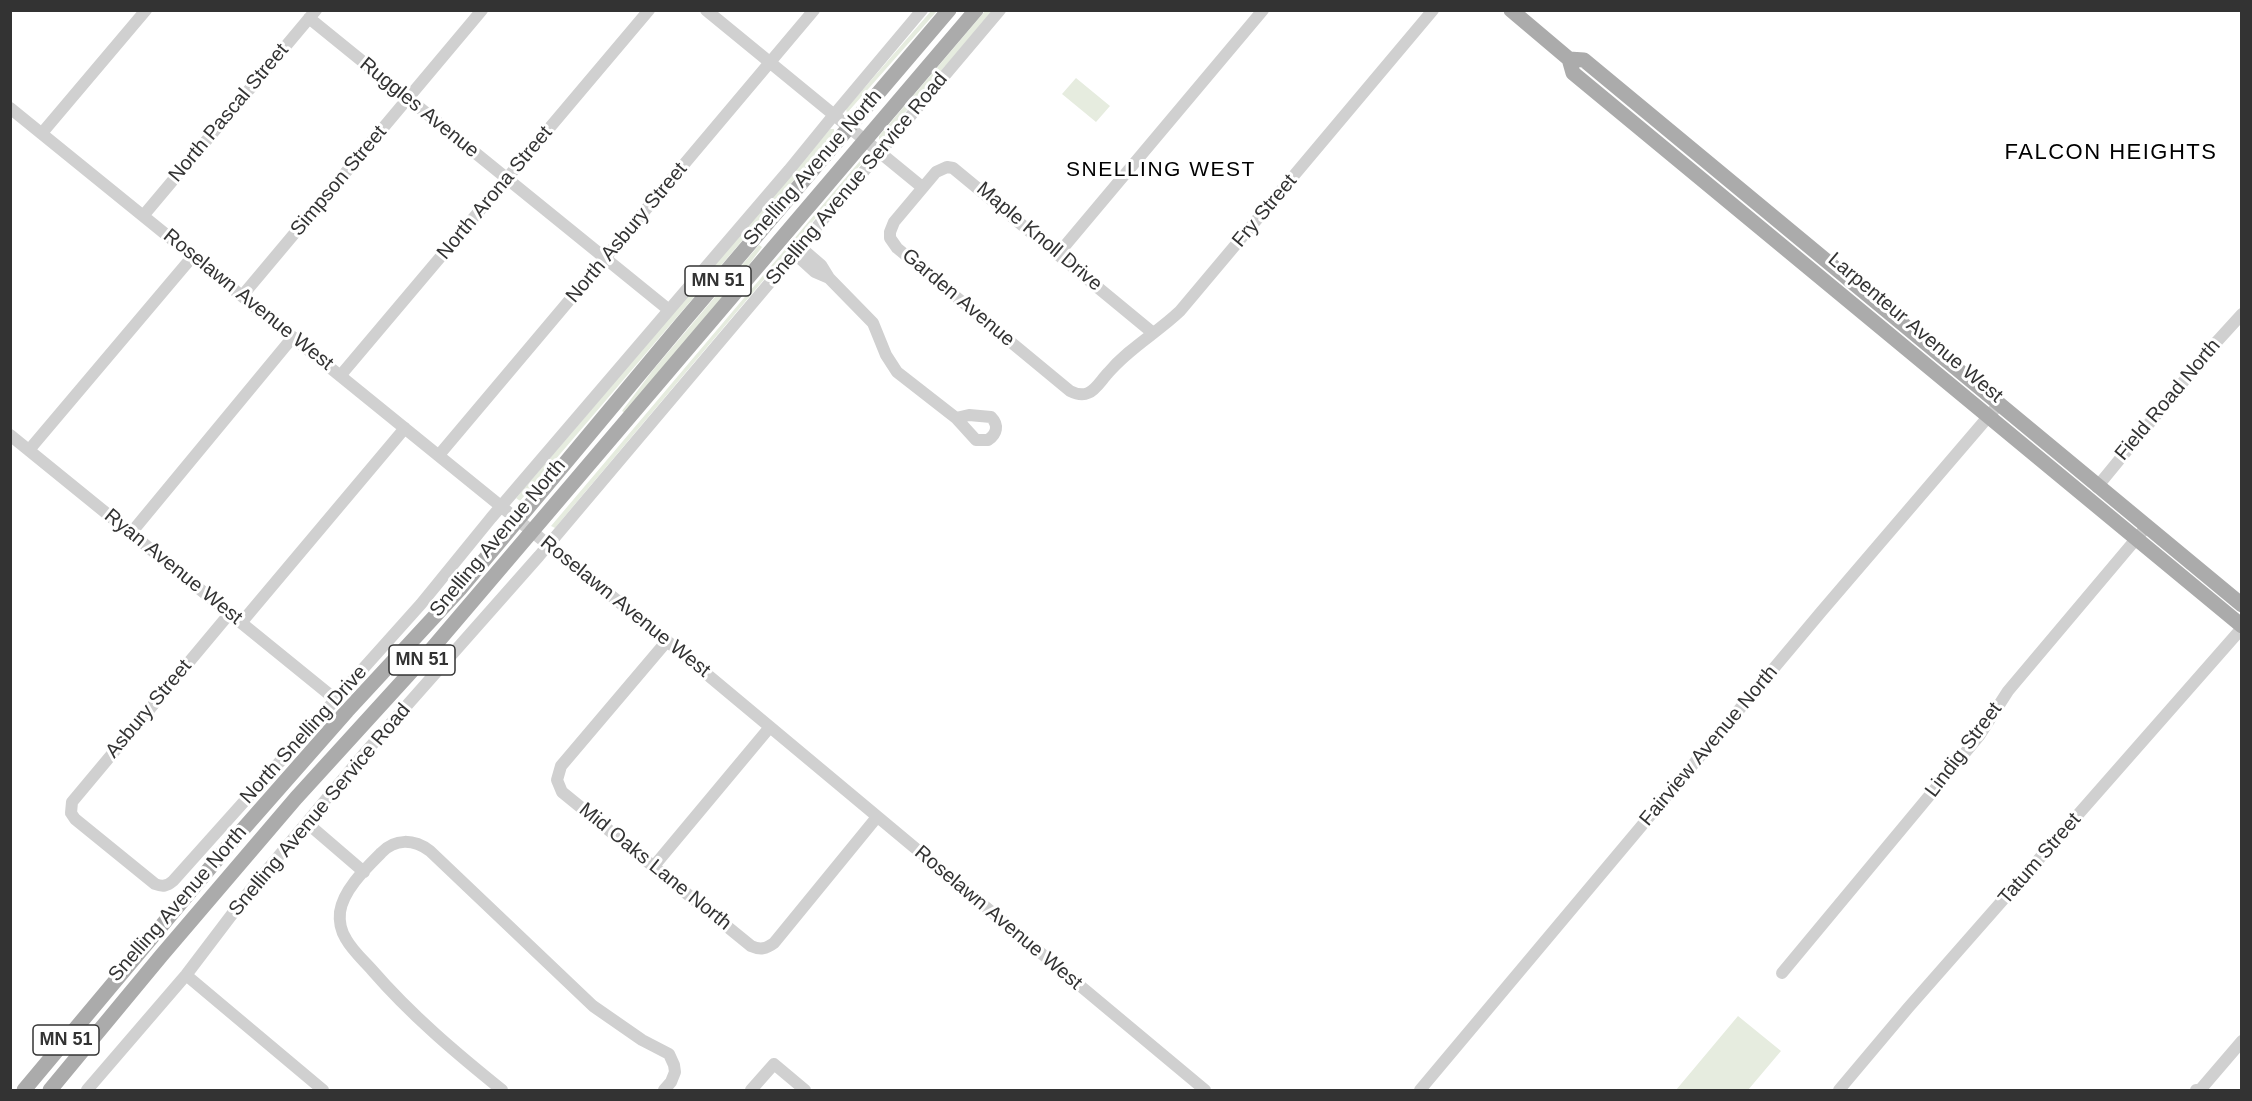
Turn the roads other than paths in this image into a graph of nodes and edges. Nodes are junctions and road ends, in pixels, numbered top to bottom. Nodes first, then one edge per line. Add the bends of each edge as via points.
1 (146, 10) edge
2 (482, 10) edge
3 (649, 10) edge
4 (706, 10) edge
5 (814, 10) edge
6 (922, 10) edge
7 (949, 10) edge
8 (976, 10) edge
9 (1000, 10) edge
10 (1263, 10) edge
11 (1433, 10) edge
12 (1511, 10) edge
13 (313, 14) edge
14 (1569, 59) junction
15 (769, 63) junction
16 (408, 99) junction
17 (10, 108) edge
18 (833, 116) junction
19 (850, 127) junction
20 (42, 133) junction
21 (865, 140) junction
22 (879, 151) junction
23 (507, 179) junction
24 (922, 187) junction
25 (143, 216) junction
26 (1776, 218) junction
27 (1765, 231) junction
28 (796, 250) junction
29 (1058, 254) junction
30 (194, 256) junction
31 (605, 259) junction
32 (242, 296) junction
33 (669, 310) junction
34 (2241, 314) edge
35 (1153, 333) junction
36 (293, 337) junction
37 (340, 376) junction
38 (1083, 395) joint
39 (1999, 403) junction
40 (1989, 416) junction
41 (956, 418) dead end
42 (405, 428) junction
43 (10, 435) edge
44 (29, 450) junction
45 (439, 455) junction
46 (2097, 487) junction
47 (502, 506) junction
48 (518, 519) junction
49 (2147, 527) junction
50 (532, 531) junction
51 (131, 533) junction
52 (2136, 540) junction
53 (548, 544) junction
54 (2241, 605) edge
55 (230, 614) junction
56 (241, 622) junction
57 (2241, 627) edge
58 (667, 641) junction
59 (335, 699) junction
60 (771, 727) junction
61 (877, 817) junction
62 (307, 824) junction
63 (654, 866) junction
64 (364, 872) junction
65 (169, 884) joint
66 (1782, 973) dead end
67 (186, 975) junction
68 (2241, 1041) edge
69 (24, 1090) edge
70 (50, 1090) edge
71 (87, 1090) edge
72 (323, 1090) edge
73 (502, 1090) edge
74 (664, 1090) edge
75 (751, 1090) edge
76 (805, 1090) edge
77 (1205, 1090) edge
78 (1420, 1090) edge
79 (1839, 1090) edge
80 (2196, 1090) edge

1 - 20 street
2 - 16 street, Simpson Street
3 - 23 street, North Arona Street
4 - 15 street
5 - 15 street, North Asbury Street
6 - 18 street, North Snelling Drive
7 - 19 main road, Snelling Avenue North / MN 51
8 - 21 main road, Snelling Avenue North / MN 51
9 - 22 street, Snelling Avenue Service Road
10 - 29 street
11 - 35 street, Fry Street via 1194,294
12 - 14 main road, Larpenteur Avenue West
13 - 16 street, Ruggles Avenue
13 - 25 street, North Pascal Street
14 - 26 main road, Larpenteur Avenue West via 1584,60
14 - 27 main road, Larpenteur Avenue West via 1573,73
15 - 18 street
15 - 31 street, North Asbury Street
16 - 23 street, Ruggles Avenue
16 - 32 street, Simpson Street
17 - 20 street, Roselawn Avenue West
18 - 19 street
18 - 33 street, North Snelling Drive
19 - 21 street
19 - 48 main road, Snelling Avenue North / MN 51
20 - 25 street, Roselawn Avenue West
21 - 22 street
21 - 50 main road, Snelling Avenue North / MN 51
22 - 24 street
22 - 28 street, Snelling Avenue Service Road
23 - 31 street, Ruggles Avenue
23 - 37 street, North Arona Street
24 - 29 street, Maple Knoll Drive via 936,171 953,168
24 - 38 street, Garden Avenue via 891,226 893,243 1070,391
25 - 30 street, Roselawn Avenue West
26 - 27 main road
26 - 39 main road, Larpenteur Avenue West
27 - 40 main road, Larpenteur Avenue West
28 - 41 street via 873,323 897,372
28 - 53 street, Snelling Avenue Service Road
29 - 35 street, Maple Knoll Drive
30 - 32 street, Roselawn Avenue West
30 - 44 street
31 - 33 street, Ruggles Avenue
31 - 45 street, North Asbury Street
32 - 36 street, Roselawn Avenue West
33 - 47 street, North Snelling Drive
34 - 46 street, Field Road North
35 - 38 street, Fry Street via 1126,353 1091,392
36 - 37 street, Roselawn Avenue West
36 - 51 street
37 - 42 street, Roselawn Avenue West
39 - 40 street, Fairview Avenue North
39 - 46 main road, Larpenteur Avenue West
40 - 52 main road, Larpenteur Avenue West
40 - 78 street, Fairview Avenue North
42 - 45 street, Roselawn Avenue West
42 - 56 street
43 - 44 street, Ryan Avenue West
44 - 51 street, Ryan Avenue West
45 - 47 street, Roselawn Avenue West
46 - 49 main road, Larpenteur Avenue West
47 - 48 street, Roselawn Avenue West
47 - 59 street, North Snelling Drive
48 - 50 street, Roselawn Avenue West
48 - 69 main road, Snelling Avenue North / MN 51 via 460,589 230,844
49 - 52 street, Lindig Street
49 - 54 main road, Larpenteur Avenue West
50 - 53 street, Roselawn Avenue West
50 - 70 main road, Snelling Avenue North / MN 51 via 430,651 296,798
51 - 55 street, Ryan Avenue West
52 - 57 main road, Larpenteur Avenue West
52 - 66 street, Lindig Street via 2008,691 1979,736
53 - 58 street, Roselawn Avenue West
53 - 62 street, Snelling Avenue Service Road
55 - 56 street, Ryan Avenue West
55 - 65 street, Asbury Street via 70,807 75,819 155,884
56 - 59 street, Ryan Avenue West
57 - 79 street, Tatum Street
58 - 60 street, Roselawn Avenue West
58 - 63 street, Mid Oaks Lane North via 557,774 562,792
59 - 65 street, North Snelling Drive
60 - 61 street, Roselawn Avenue West
60 - 63 street
61 - 63 street, Mid Oaks Lane North via 766,948 751,946
61 - 77 street, Roselawn Avenue West
62 - 64 street
62 - 67 street, Snelling Avenue Service Road
64 - 73 street via 342,903 340,922 346,939 405,1007
64 - 74 street via 395,843 422,845 593,1006 669,1054 675,1072
67 - 71 street, Snelling Avenue Service Road
67 - 72 street
68 - 80 street
75 - 76 street via 774,1064

